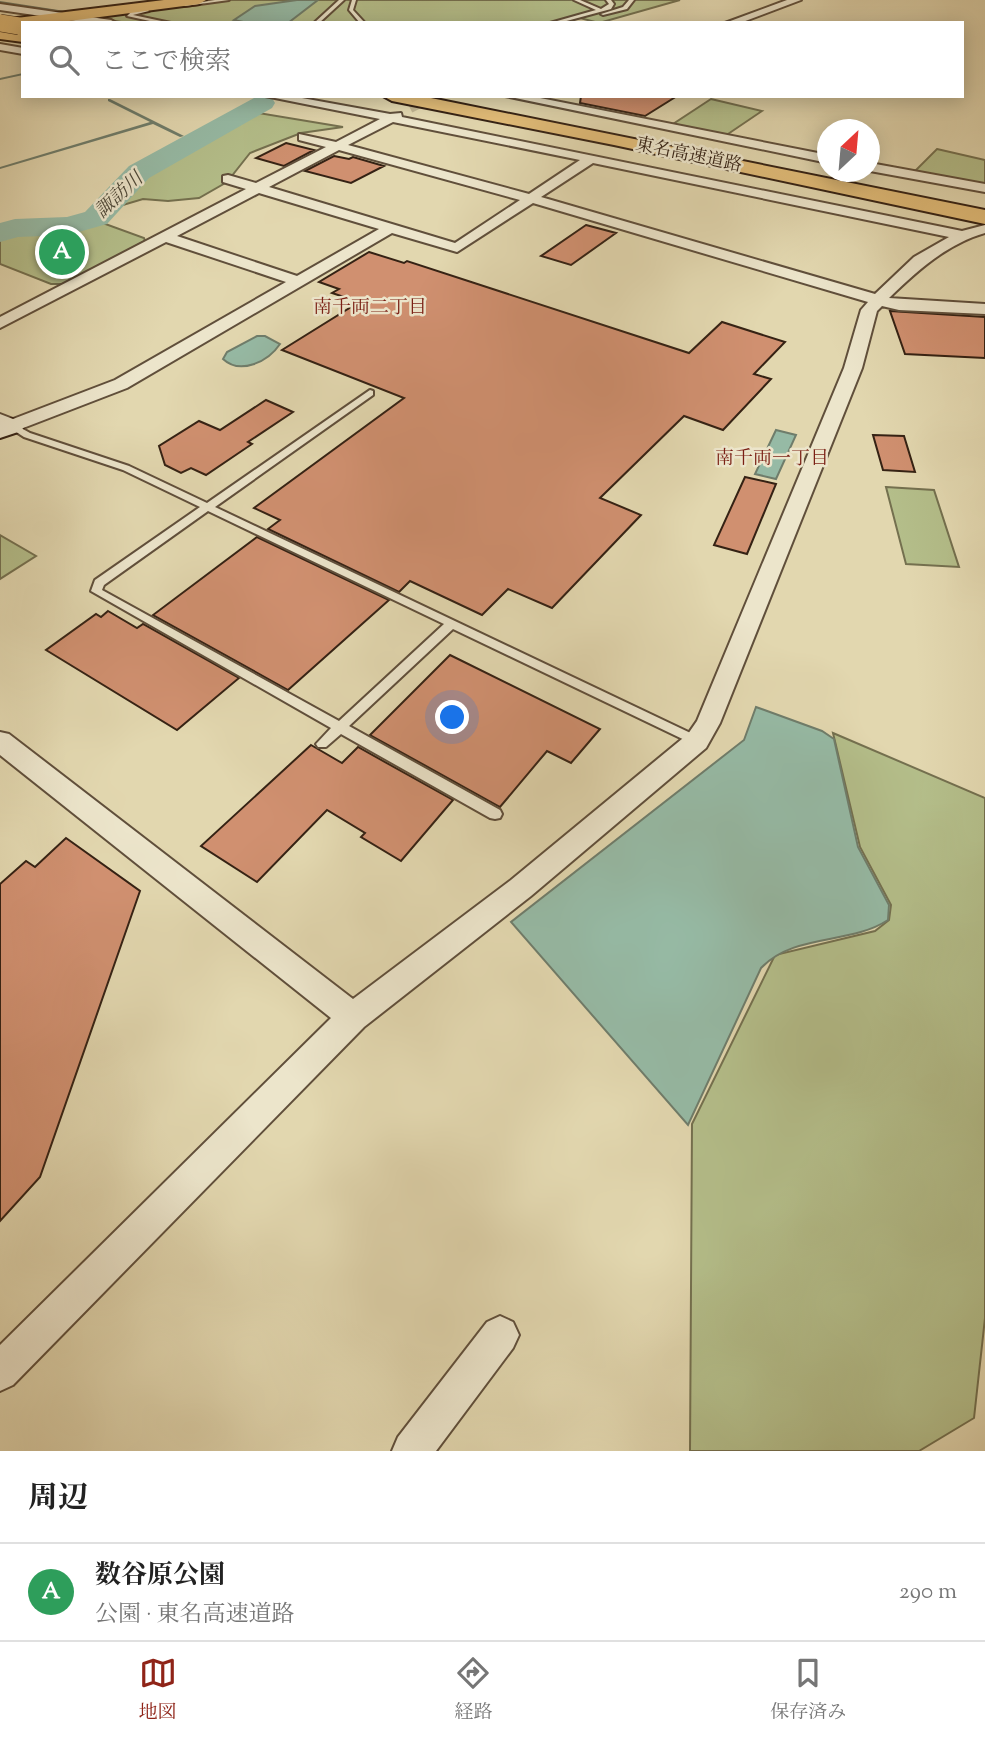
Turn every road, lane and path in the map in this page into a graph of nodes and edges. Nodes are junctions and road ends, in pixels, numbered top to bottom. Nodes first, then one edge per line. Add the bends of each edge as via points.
1 (199, 0) edge
2 (227, 0) edge
3 (342, 0) edge
4 (354, 0) edge
5 (576, 0) edge
6 (621, 0) edge
7 (632, 0) edge
8 (796, 0) edge
9 (609, 1) edge
10 (18, 4) edge
11 (0, 7) edge
12 (600, 10) junction
13 (61, 17) junction
14 (586, 19) dead end
15 (26, 21) edge
16 (94, 21) edge
17 (159, 21) edge
18 (318, 21) edge
19 (361, 21) edge
20 (559, 21) edge
21 (736, 21) edge
22 (21, 22) edge
23 (0, 24) edge
24 (21, 31) edge
25 (21, 31) edge
26 (0, 32) edge
27 (0, 47) edge
28 (21, 51) edge
29 (283, 98) edge
30 (402, 98) edge
31 (451, 98) edge
32 (520, 98) edge
33 (410, 108) tunnel mouth
34 (393, 117) junction
35 (303, 137) dead end
36 (338, 146) junction
37 (817, 157) edge
38 (590, 159) junction
39 (817, 169) edge
40 (880, 169) edge
41 (229, 178) dead end
42 (879, 182) edge
43 (260, 188) junction
44 (985, 188) edge
45 (532, 199) junction
46 (985, 205) edge
47 (985, 217) edge
48 (391, 228) junction
49 (984, 229) edge
50 (962, 235) junction
51 (166, 237) junction
52 (985, 240) edge
53 (300, 282) junction
54 (878, 300) junction
55 (985, 309) edge
56 (0, 323) edge
57 (370, 393) dead end
58 (4, 425) edge
59 (206, 507) junction
60 (452, 623) junction
61 (340, 727) junction
62 (0, 741) edge
63 (698, 741) junction
64 (322, 744) dead end
65 (495, 814) dead end
66 (353, 1017) junction
67 (500, 1335) dead end
68 (0, 1372) edge
69 (412, 1451) edge

1 - 13 main road
2 - 17 lane via 129,15
3 - 18 lane
4 - 19 lane via 351,10
5 - 12 lane
6 - 9 lane
7 - 14 lane via 622,9
8 - 21 street
9 - 12 lane via 612,6
10 - 11 street
10 - 13 street
12 - 20 lane
13 - 15 main road
13 - 16 street
22 - 23 main road
23 - 24 main road, bridge
25 - 26 main road
27 - 28 street
29 - 34 street
30 - 47 main road, 東名高速道路
31 - 39 main road, 東名高速道路
32 - 37 street
33 - 34 street
34 - 36 street
34 - 38 street
35 - 36 street
36 - 43 street
36 - 45 street
38 - 45 street
38 - 50 street
40 - 44 street
41 - 43 street
42 - 46 main road, 東名高速道路
43 - 48 street
43 - 51 street
45 - 48 street via 457,248
45 - 54 street
48 - 53 street
49 - 50 street
50 - 52 street
50 - 54 street via 919,260
51 - 53 street
51 - 56 street
53 - 58 street via 121,383
54 - 55 street
54 - 63 street via 869,310 853,368
57 - 59 lane
58 - 59 lane via 126,468
59 - 60 lane
59 - 61 lane via 99,583 96,591
60 - 61 lane
60 - 63 lane
61 - 64 lane
61 - 65 lane
62 - 66 street
63 - 66 street via 521,888
66 - 68 street
67 - 69 street

